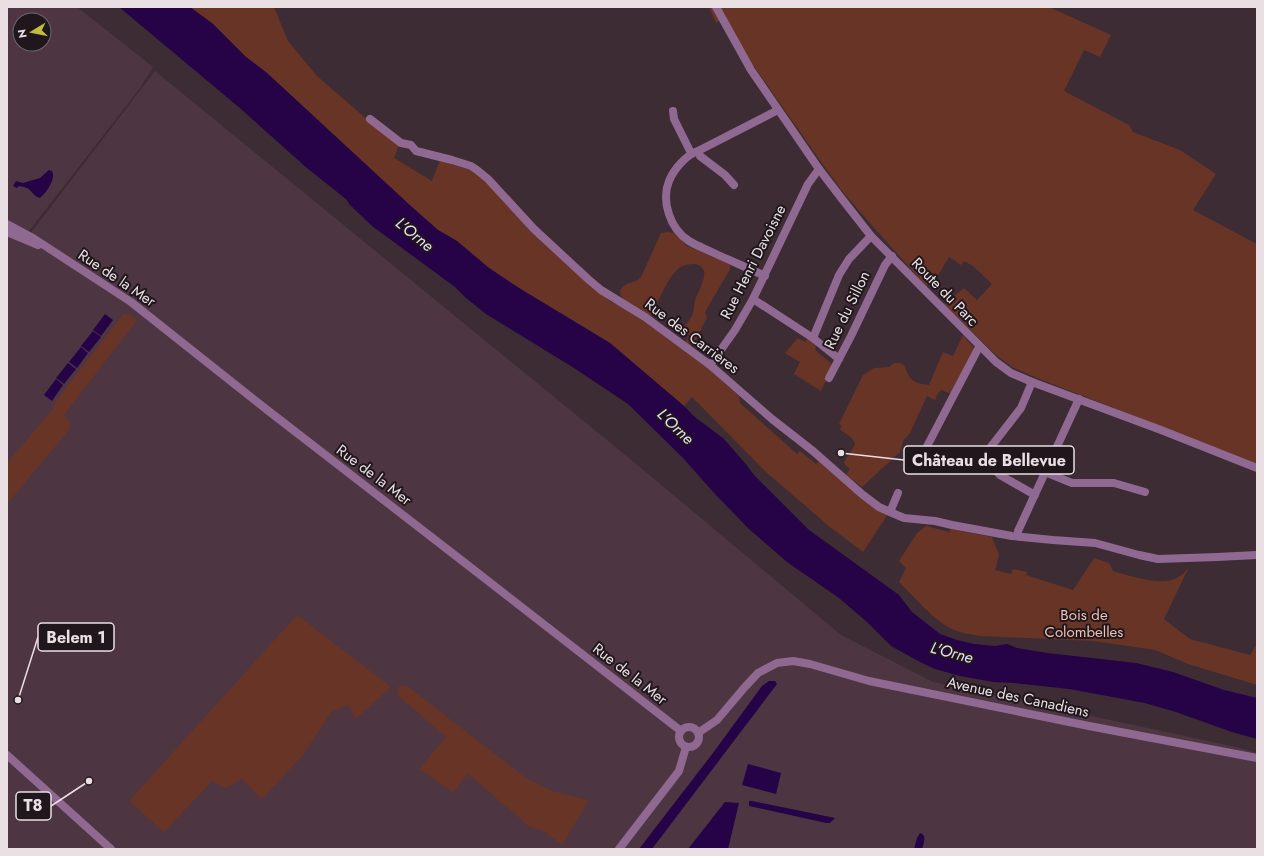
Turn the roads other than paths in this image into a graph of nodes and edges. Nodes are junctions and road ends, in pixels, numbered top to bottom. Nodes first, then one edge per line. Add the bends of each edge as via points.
1 (716, 7) edge
2 (778, 110) junction
3 (673, 111) dead end
4 (370, 119) dead end
5 (694, 152) junction
6 (819, 169) junction
7 (734, 185) dead end
8 (7, 224) edge
9 (7, 232) edge
10 (872, 236) junction
11 (46, 248) junction
12 (892, 256) junction
13 (765, 276) junction
14 (753, 299) junction
15 (813, 338) junction
16 (979, 347) junction
17 (839, 359) junction
18 (710, 366) junction
19 (829, 378) dead end
20 (1032, 382) junction
21 (1080, 399) junction
22 (924, 452) dead end
23 (1257, 468) edge
24 (1045, 472) junction
25 (1145, 492) dead end
26 (898, 493) dead end
27 (1034, 495) junction
28 (890, 512) junction
29 (1017, 536) junction
30 (1257, 554) edge
31 (681, 732) junction
32 (698, 733) junction
33 (686, 747) junction
34 (7, 755) edge
35 (1257, 758) edge
36 (111, 849) edge
37 (619, 849) edge

1 - 2 street, Route du Parc via 751,70
2 - 5 street
2 - 6 street, Route du Parc
3 - 5 street via 674,119
4 - 18 street, Rue des Carrières via 401,143 411,145 416,151 452,160 477,170 534,229 601,290 645,317
5 - 7 street
5 - 13 street via 676,170 666,188 667,205 675,226 688,241
6 - 10 street, Route du Parc
6 - 13 street, Rue Henri Davoisne via 808,184
8 - 11 street, Rue de la Mer
9 - 11 street, Rue de la Mer
10 - 12 street, Route du Parc
10 - 15 street via 849,259 839,275
11 - 31 street, Rue de la Mer via 131,302
12 - 16 street, Route du Parc
12 - 17 street, Rue du Sillon via 885,265
13 - 14 street, Rue Henri Davoisne
14 - 15 street
14 - 18 street, Rue Henri Davoisne
15 - 17 street
16 - 20 street, Route du Parc via 1003,368
16 - 22 street
17 - 19 street, Rue du Sillon
18 - 28 street, Rue des Carrières via 864,495
20 - 21 street, Route du Parc
20 - 27 street via 1021,408 990,448 990,457 1000,475
21 - 23 street, Route du Parc
21 - 24 street
24 - 25 street via 1072,483 1114,483
24 - 27 street
26 - 28 street
27 - 29 street
28 - 29 street, Rue des Carrières via 904,518
29 - 30 street, Rue des Carrières via 1095,542 1158,559
31 - 32 street via 690,727
31 - 33 street via 680,740
32 - 33 street via 695,745
32 - 35 street, Avenue des Canadiens via 717,720 762,670 789,662 804,662 884,684
33 - 37 street via 679,771
34 - 36 street

